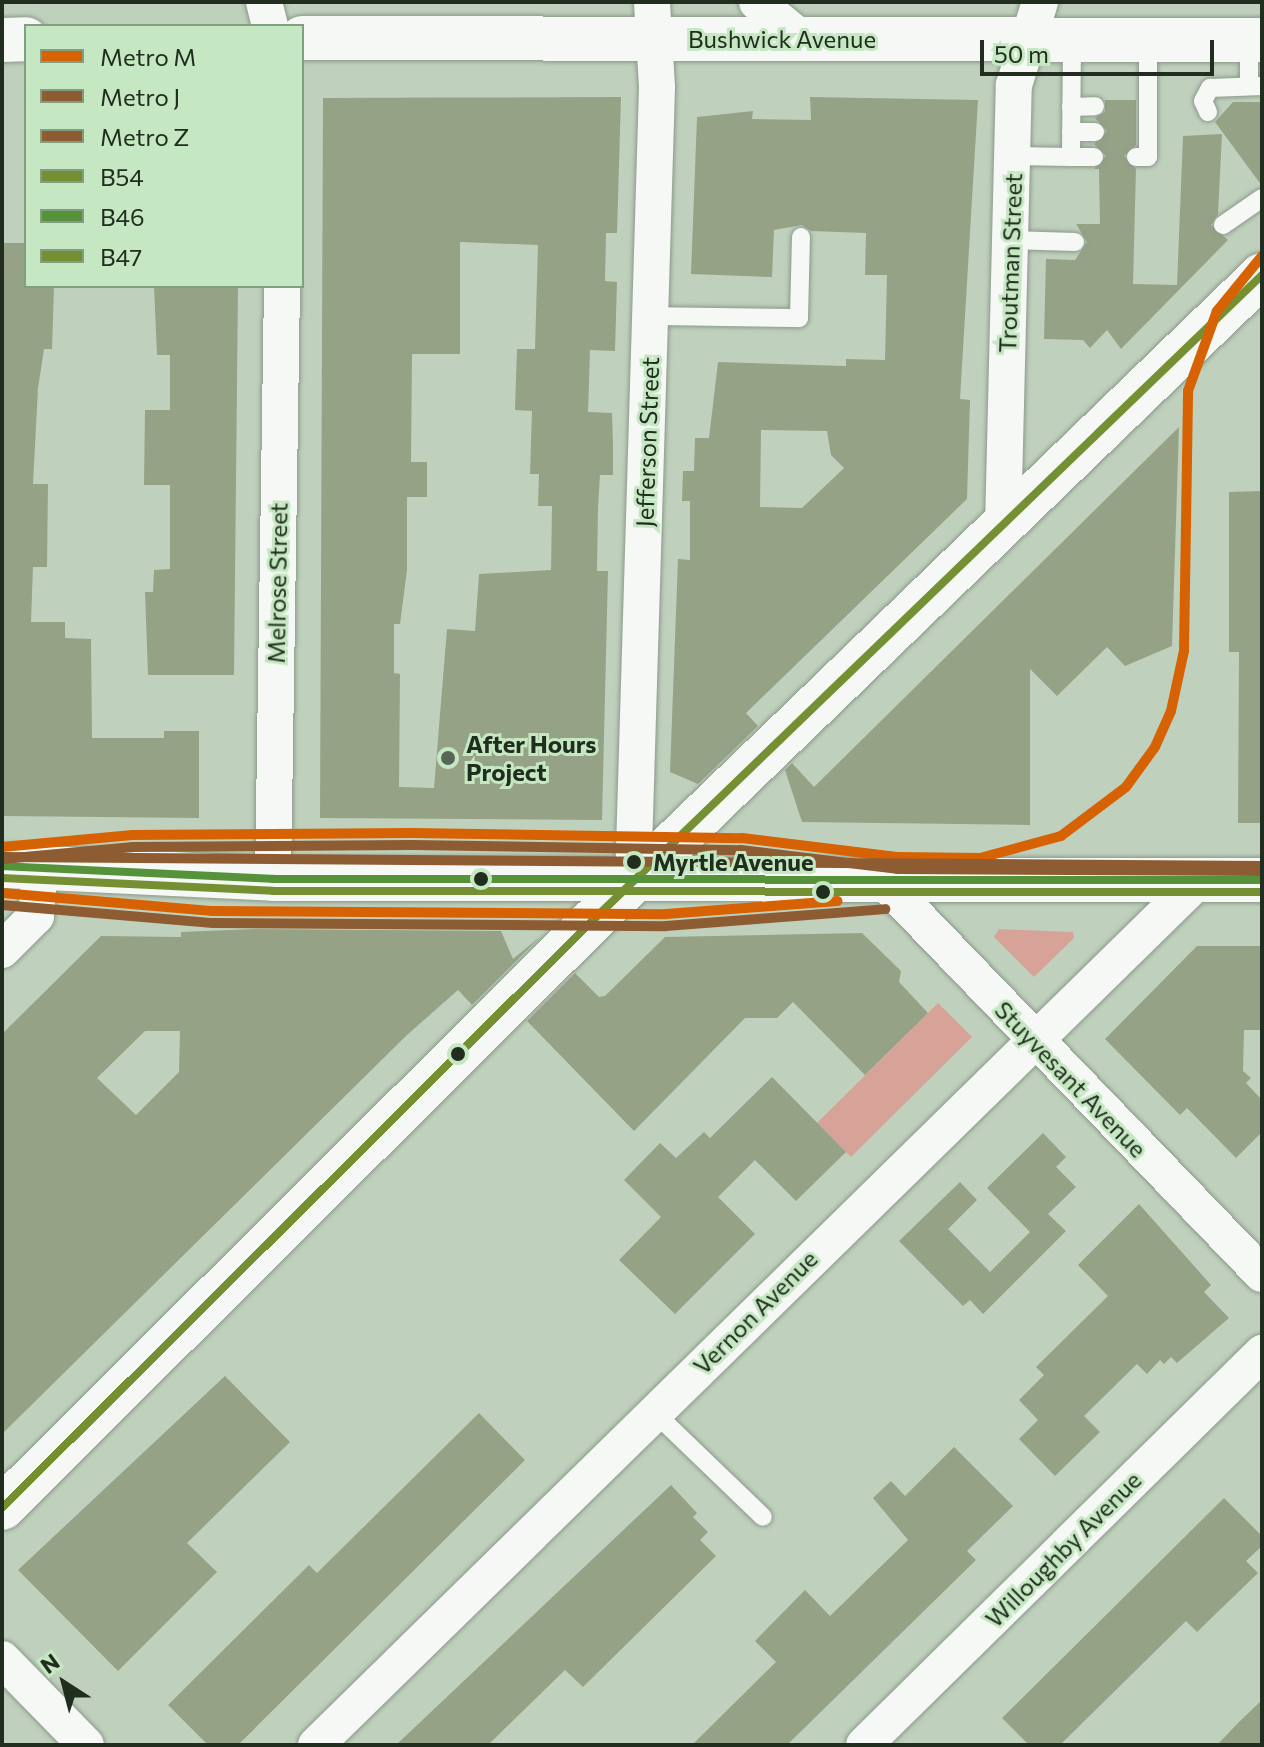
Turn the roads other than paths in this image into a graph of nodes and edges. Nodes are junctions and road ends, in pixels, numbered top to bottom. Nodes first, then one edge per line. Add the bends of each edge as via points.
1 (264, 2) edge
2 (757, 2) edge
3 (653, 20) edge
4 (1034, 21) edge
5 (270, 24) edge
6 (304, 38) edge
7 (24, 39) edge
8 (802, 39) junction
9 (2, 40) edge
10 (1072, 40) junction
11 (1148, 40) junction
12 (1256, 40) edge
13 (1245, 89) edge
14 (1095, 106) dead end
15 (1071, 107) junction
16 (1208, 112) dead end
17 (1071, 132) junction
18 (1095, 132) dead end
19 (1013, 156) junction
20 (1071, 157) junction
21 (1094, 157) dead end
22 (1136, 157) dead end
23 (1260, 191) edge
24 (1223, 225) dead end
25 (801, 237) dead end
26 (1010, 240) junction
27 (1075, 242) dead end
28 (1262, 275) edge
29 (282, 288) edge
30 (651, 316) junction
31 (1003, 527) junction
32 (21, 866) edge
33 (273, 879) junction
34 (1262, 880) edge
35 (883, 881) junction
36 (633, 882) junction
37 (1197, 882) junction
38 (2, 950) edge
39 (1031, 1040) junction
40 (1262, 1274) edge
41 (1262, 1353) edge
42 (654, 1412) junction
43 (2, 1508) edge
44 (763, 1517) dead end
45 (2, 1659) edge
46 (86, 1745) edge
47 (316, 1745) edge
48 (864, 1745) edge

1 - 5 street
2 - 8 street
3 - 6 main road, Bushwick Avenue
3 - 8 main road, Bushwick Avenue
3 - 30 street, Jefferson Street
4 - 8 main road, Bushwick Avenue
4 - 10 main road, Bushwick Avenue
4 - 19 street, Troutman Street via 1014,85
7 - 9 main road
10 - 11 main road, Bushwick Avenue
10 - 15 lane
11 - 12 main road, Bushwick Avenue
11 - 22 lane via 1142,106 1148,157
12 - 13 lane
13 - 16 lane via 1210,88 1203,101
14 - 15 lane
15 - 17 lane
17 - 18 lane
17 - 20 lane
19 - 20 lane
19 - 26 street, Troutman Street
20 - 21 lane
23 - 24 lane
25 - 30 lane via 799,318
26 - 27 lane
26 - 31 street, Troutman Street
28 - 31 main road
29 - 33 street, Melrose Street
30 - 36 street, Jefferson Street
31 - 36 main road
32 - 33 main road
32 - 38 street via 36,916
33 - 36 main road
34 - 37 main road
35 - 36 main road
35 - 37 main road
35 - 39 street, Stuyvesant Avenue
36 - 43 main road
37 - 39 street, Vernon Avenue
39 - 40 street, Stuyvesant Avenue
39 - 42 street, Vernon Avenue
41 - 48 street, Willoughby Avenue
42 - 44 lane
42 - 47 street, Vernon Avenue
45 - 46 street

